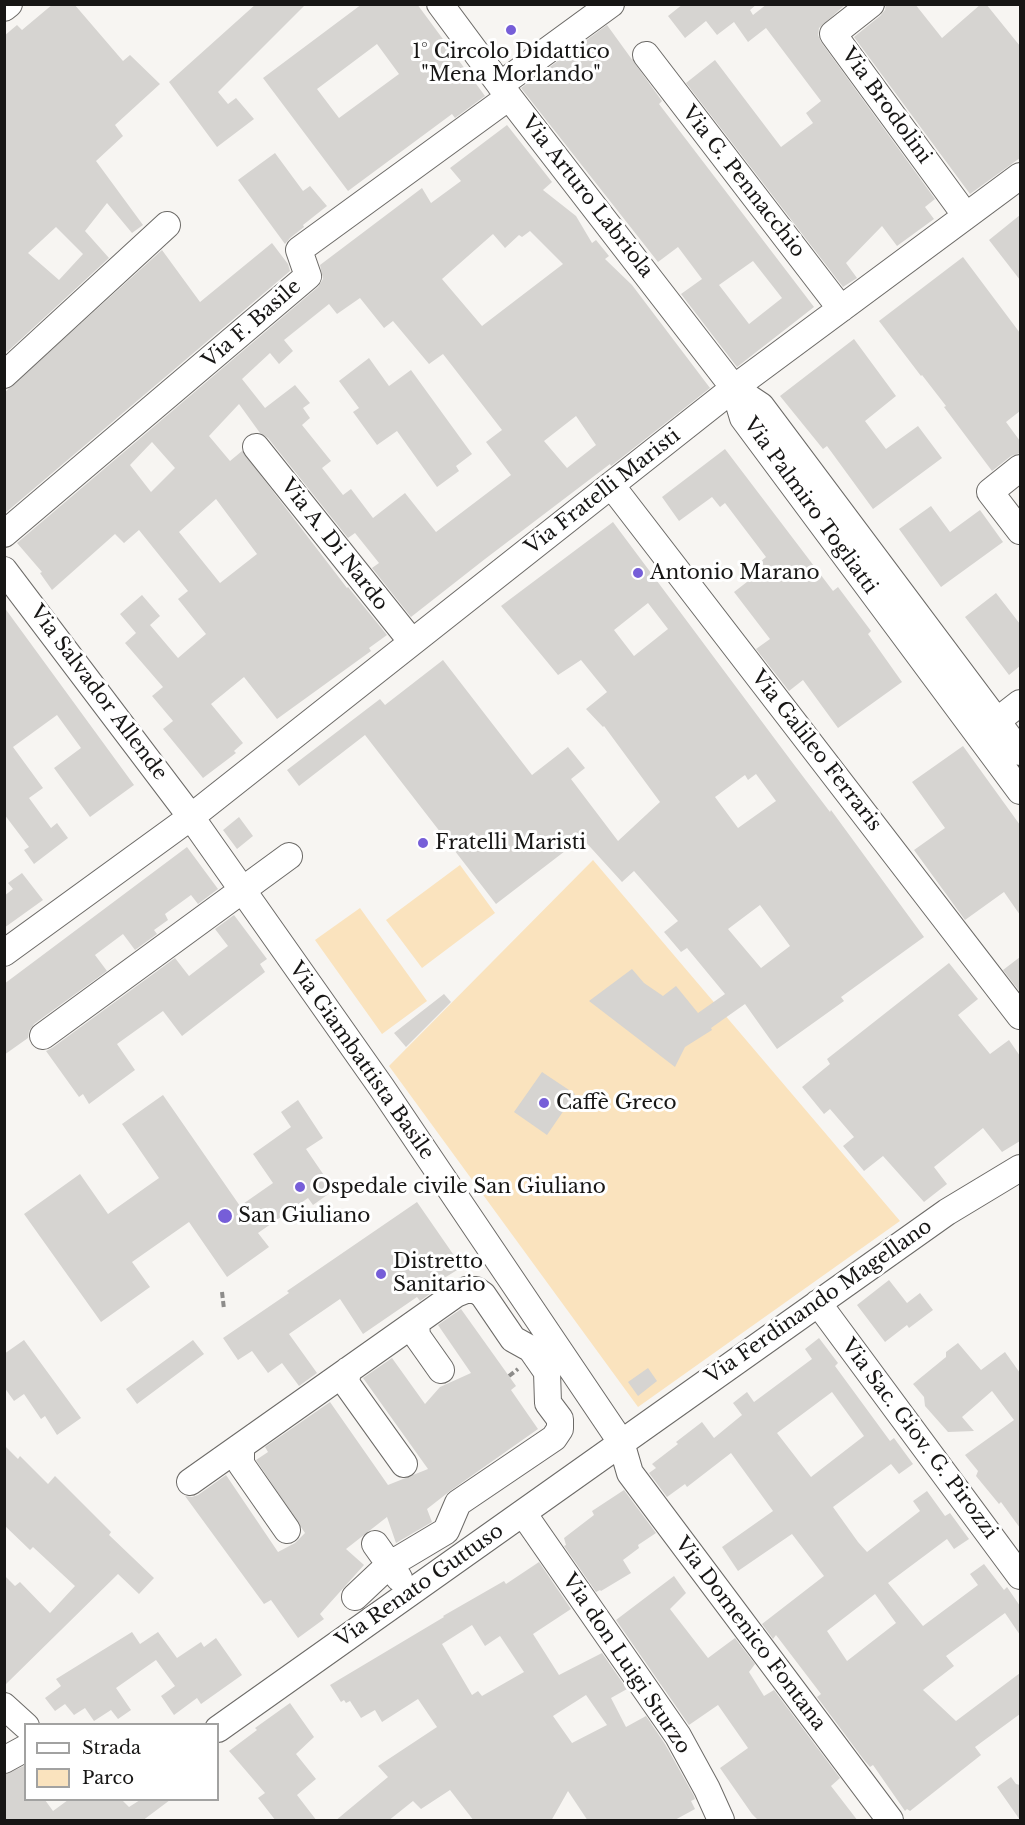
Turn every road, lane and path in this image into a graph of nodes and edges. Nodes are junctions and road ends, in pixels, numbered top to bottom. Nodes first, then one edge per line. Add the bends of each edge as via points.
1 (9, 4) edge
2 (440, 4) edge
3 (611, 4) edge
4 (871, 4) edge
5 (4, 8) edge
6 (646, 56) dead end
7 (505, 91) junction
8 (1020, 176) edge
9 (966, 216) junction
10 (167, 225) dead end
11 (841, 309) junction
12 (4, 375) edge
13 (734, 388) junction
14 (256, 447) dead end
15 (1020, 468) edge
16 (612, 485) junction
17 (1020, 531) edge
18 (4, 534) edge
19 (5, 573) edge
20 (412, 642) junction
21 (1020, 703) edge
22 (988, 728) junction
23 (1020, 752) edge
24 (1020, 791) edge
25 (191, 817) junction
26 (289, 856) dead end
27 (242, 889) junction
28 (4, 953) edge
29 (1020, 1016) edge
30 (43, 1035) dead end
31 (1020, 1168) edge
32 (222, 1292) dead end
33 (818, 1303) junction
34 (224, 1309) dead end
35 (416, 1323) junction
36 (537, 1356) junction
37 (348, 1370) junction
38 (441, 1370) dead end
39 (509, 1376) dead end
40 (621, 1442) junction
41 (241, 1446) junction
42 (404, 1464) dead end
43 (190, 1482) dead end
44 (523, 1513) junction
45 (287, 1530) dead end
46 (382, 1555) junction
47 (1020, 1576) edge
48 (410, 1593) junction
49 (355, 1597) dead end
50 (4, 1706) edge
51 (24, 1724) edge
52 (219, 1728) edge
53 (24, 1749) edge
54 (4, 1760) edge
55 (721, 1821) edge
56 (890, 1821) edge

1 - 5 street
2 - 7 street, Via Arturo Labriola
3 - 7 street
4 - 9 street, Via Brodolini via 833,34
6 - 11 street, Via G. Pennacchio
7 - 13 street, Via Arturo Labriola
7 - 18 street, Via F. Basile via 299,250 308,276
8 - 9 street, Via Fratelli Maristi
9 - 11 street, Via Fratelli Maristi
10 - 12 street
11 - 13 street, Via Fratelli Maristi
13 - 16 street, Via Fratelli Maristi
13 - 22 street, Via Palmiro Togliatti via 742,418
14 - 20 street, Via A. Di Nardo
15 - 17 street via 990,492
16 - 20 street, Via Fratelli Maristi
16 - 29 street, Via Galileo Ferraris
19 - 25 street, Via Salvador Allende
20 - 25 street, Via Fratelli Maristi
21 - 22 street
22 - 23 street, Via Palmiro Togliatti
22 - 24 street, Via Palmiro Togliatti
25 - 27 street, Via Giambattista Basile
25 - 28 street, Via Fratelli Maristi
26 - 27 street
27 - 30 street
27 - 36 street, Via Giambattista Basile via 394,1107
31 - 33 street, Via Ferdinando Magellano via 947,1212
32 - 34 path
33 - 40 street, Via Ferdinando Magellano
33 - 47 street, Via Sac. Giov. G. Pirozzi
35 - 36 street via 456,1294 476,1290 513,1339
35 - 37 street
35 - 38 street via 417,1336
36 - 39 path
36 - 40 street, Via Giambattista Basile
36 - 46 street via 547,1372 548,1403 560,1419 554,1438 458,1503 446,1531
37 - 41 street
37 - 42 street via 346,1383
40 - 44 street, Via Renato Guttuso
40 - 56 street, Via Domenico Fontana via 630,1473
41 - 43 street
41 - 45 street via 241,1464
44 - 48 street, Via Renato Guttuso
44 - 55 street, Via don Luigi Sturzo via 678,1736
46 - 48 street
46 - 49 street
48 - 52 street, Via Renato Guttuso
50 - 51 street
53 - 54 street

